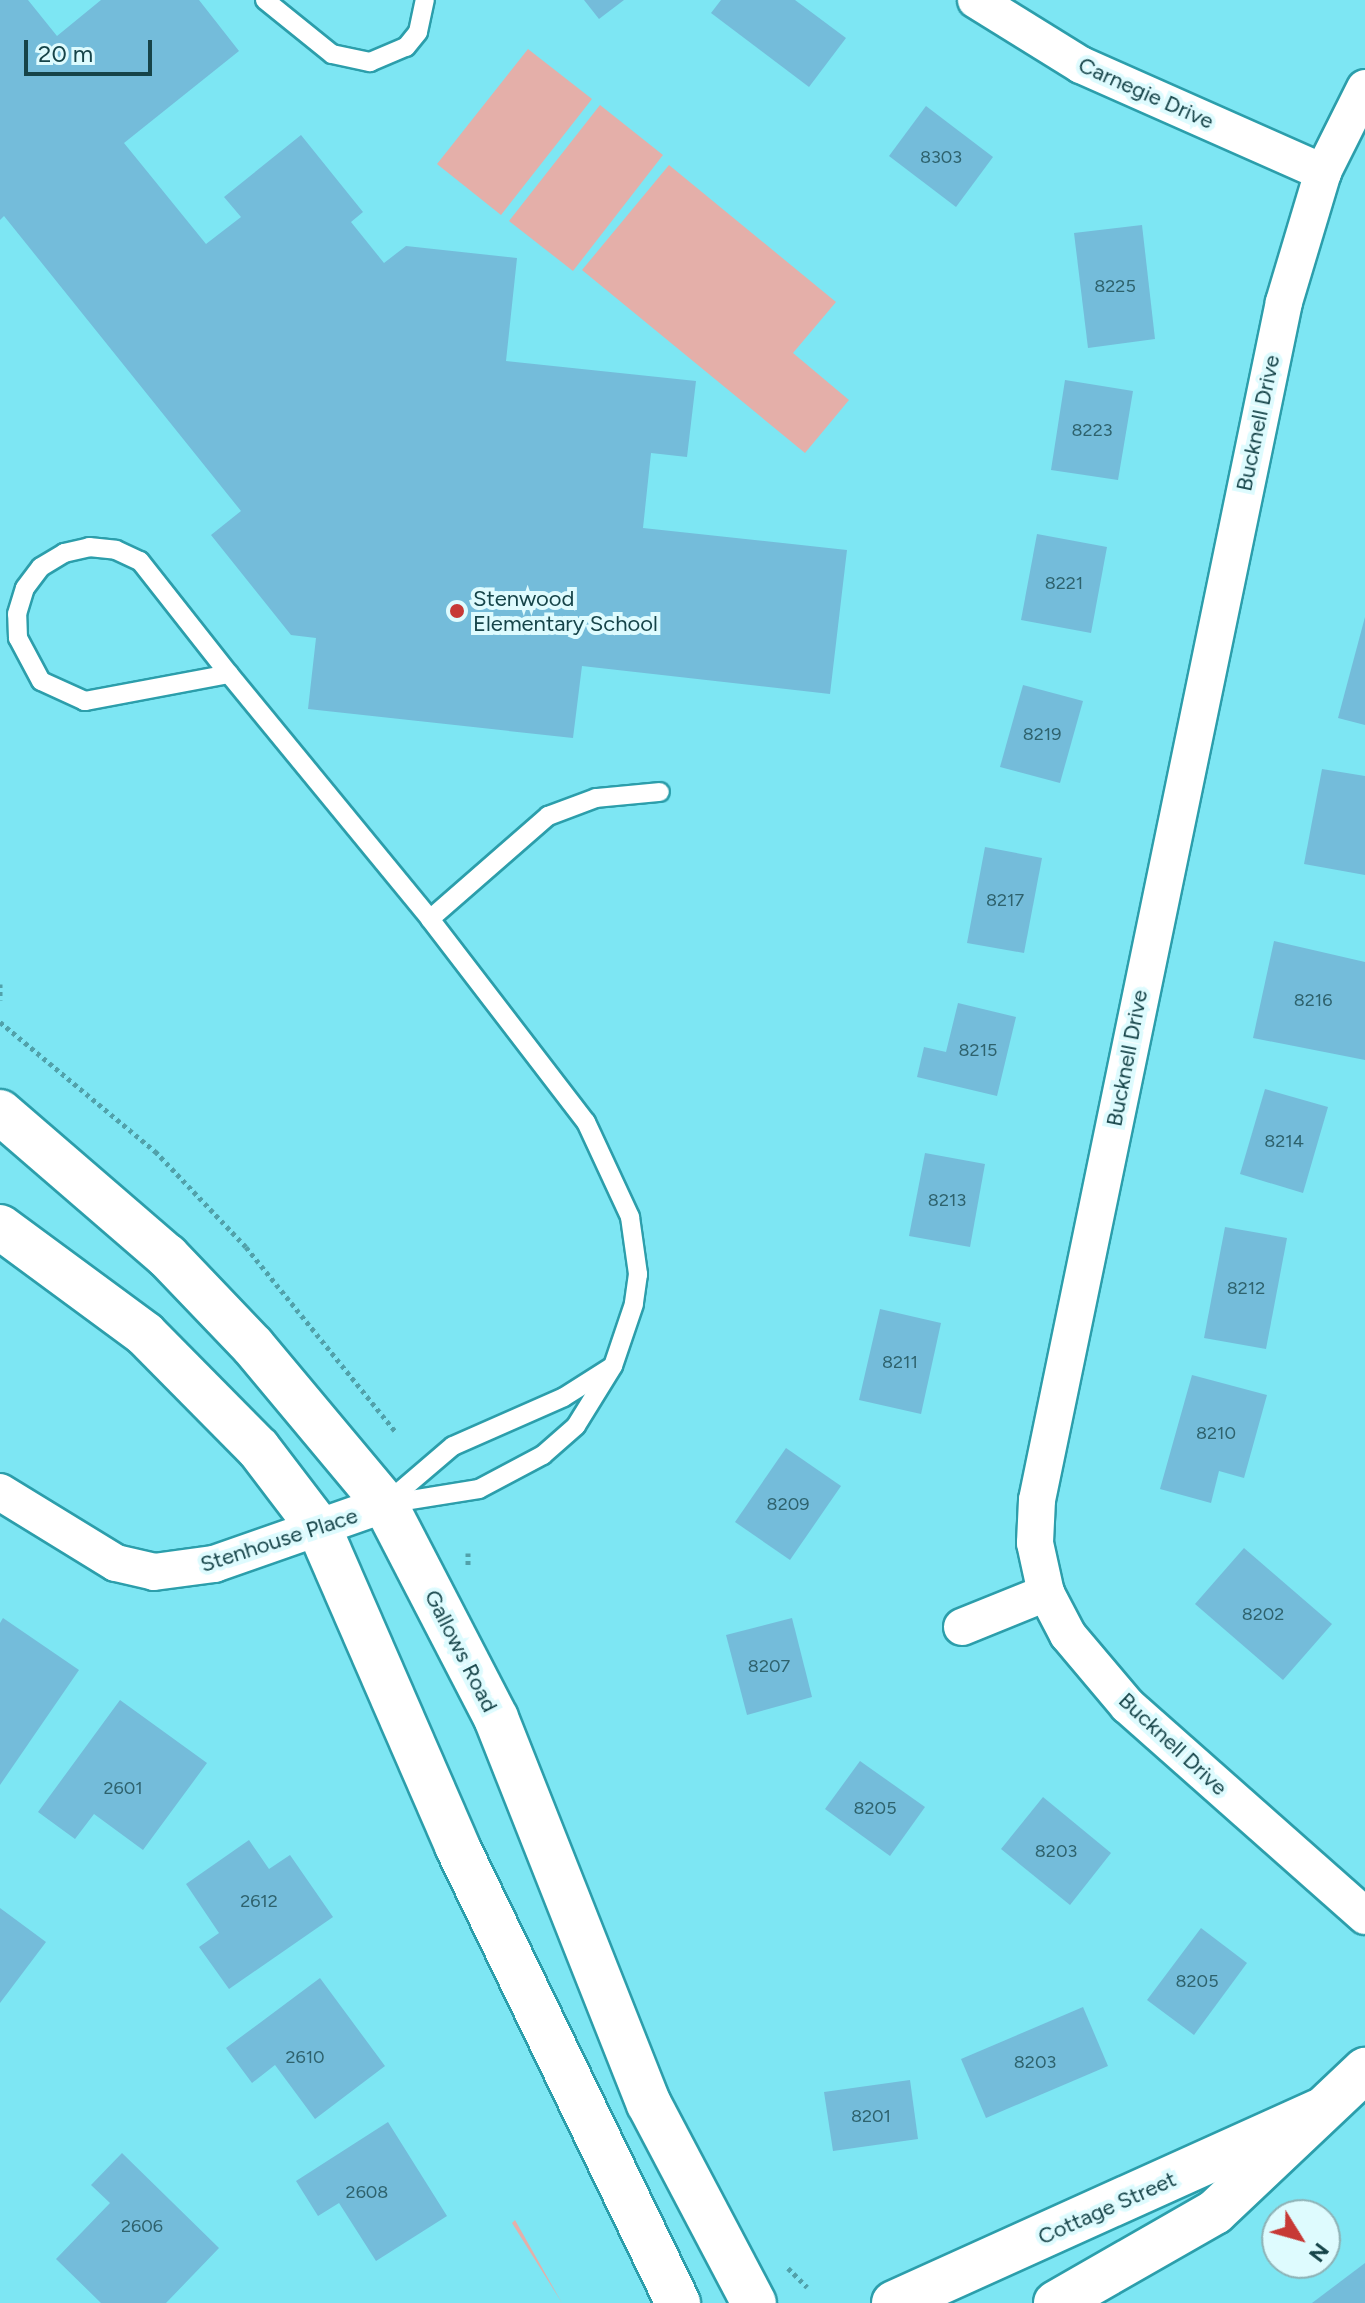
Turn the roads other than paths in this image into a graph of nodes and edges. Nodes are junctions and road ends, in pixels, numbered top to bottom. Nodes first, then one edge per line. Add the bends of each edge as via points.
1 (265, 0) edge
2 (425, 0) edge
3 (976, 0) edge
4 (1365, 88) edge
5 (1323, 172) junction
6 (229, 674) junction
7 (660, 792) dead end
8 (430, 919) junction
9 (0, 1112) edge
10 (0, 1227) edge
11 (613, 1366) junction
12 (0, 1492) edge
13 (385, 1504) junction
14 (319, 1528) junction
15 (1046, 1593) junction
16 (962, 1627) dead end
17 (1365, 1916) edge
18 (1365, 2070) edge
19 (1319, 2111) junction
20 (678, 2303) edge
21 (754, 2303) edge
22 (894, 2303) edge
23 (1056, 2303) edge

1 - 2 lane via 332,54 370,62 406,47 418,32
3 - 5 street, Carnegie Drive via 1081,65
4 - 5 street, Bucknell Drive
5 - 15 street, Bucknell Drive via 1284,302 1226,568 1037,1500 1035,1543
6 - 6 lane via 140,561 116,550 89,547 64,553 41,567 25,588 17,614 18,638 41,681 61,694 109,699
6 - 8 lane
7 - 8 lane via 596,798 548,816
8 - 11 lane via 586,1122 623,1194 638,1274
9 - 13 main road, Gallows Road via 167,1256 253,1346
10 - 14 main road via 145,1334 258,1448
11 - 13 lane via 564,1397 453,1446
11 - 13 lane via 576,1426 543,1455 479,1489
12 - 14 street, Stenhouse Place via 116,1563 154,1572 214,1564
13 - 14 street, Stenhouse Place
13 - 21 main road, Gallows Road via 496,1718 649,2104
14 - 20 main road via 457,1846
15 - 16 street
15 - 17 street, Bucknell Drive via 1068,1635 1128,1706
18 - 19 main road, Cottage Street
19 - 22 main road, Cottage Street
19 - 23 main road, Cottage Street via 1215,2212

